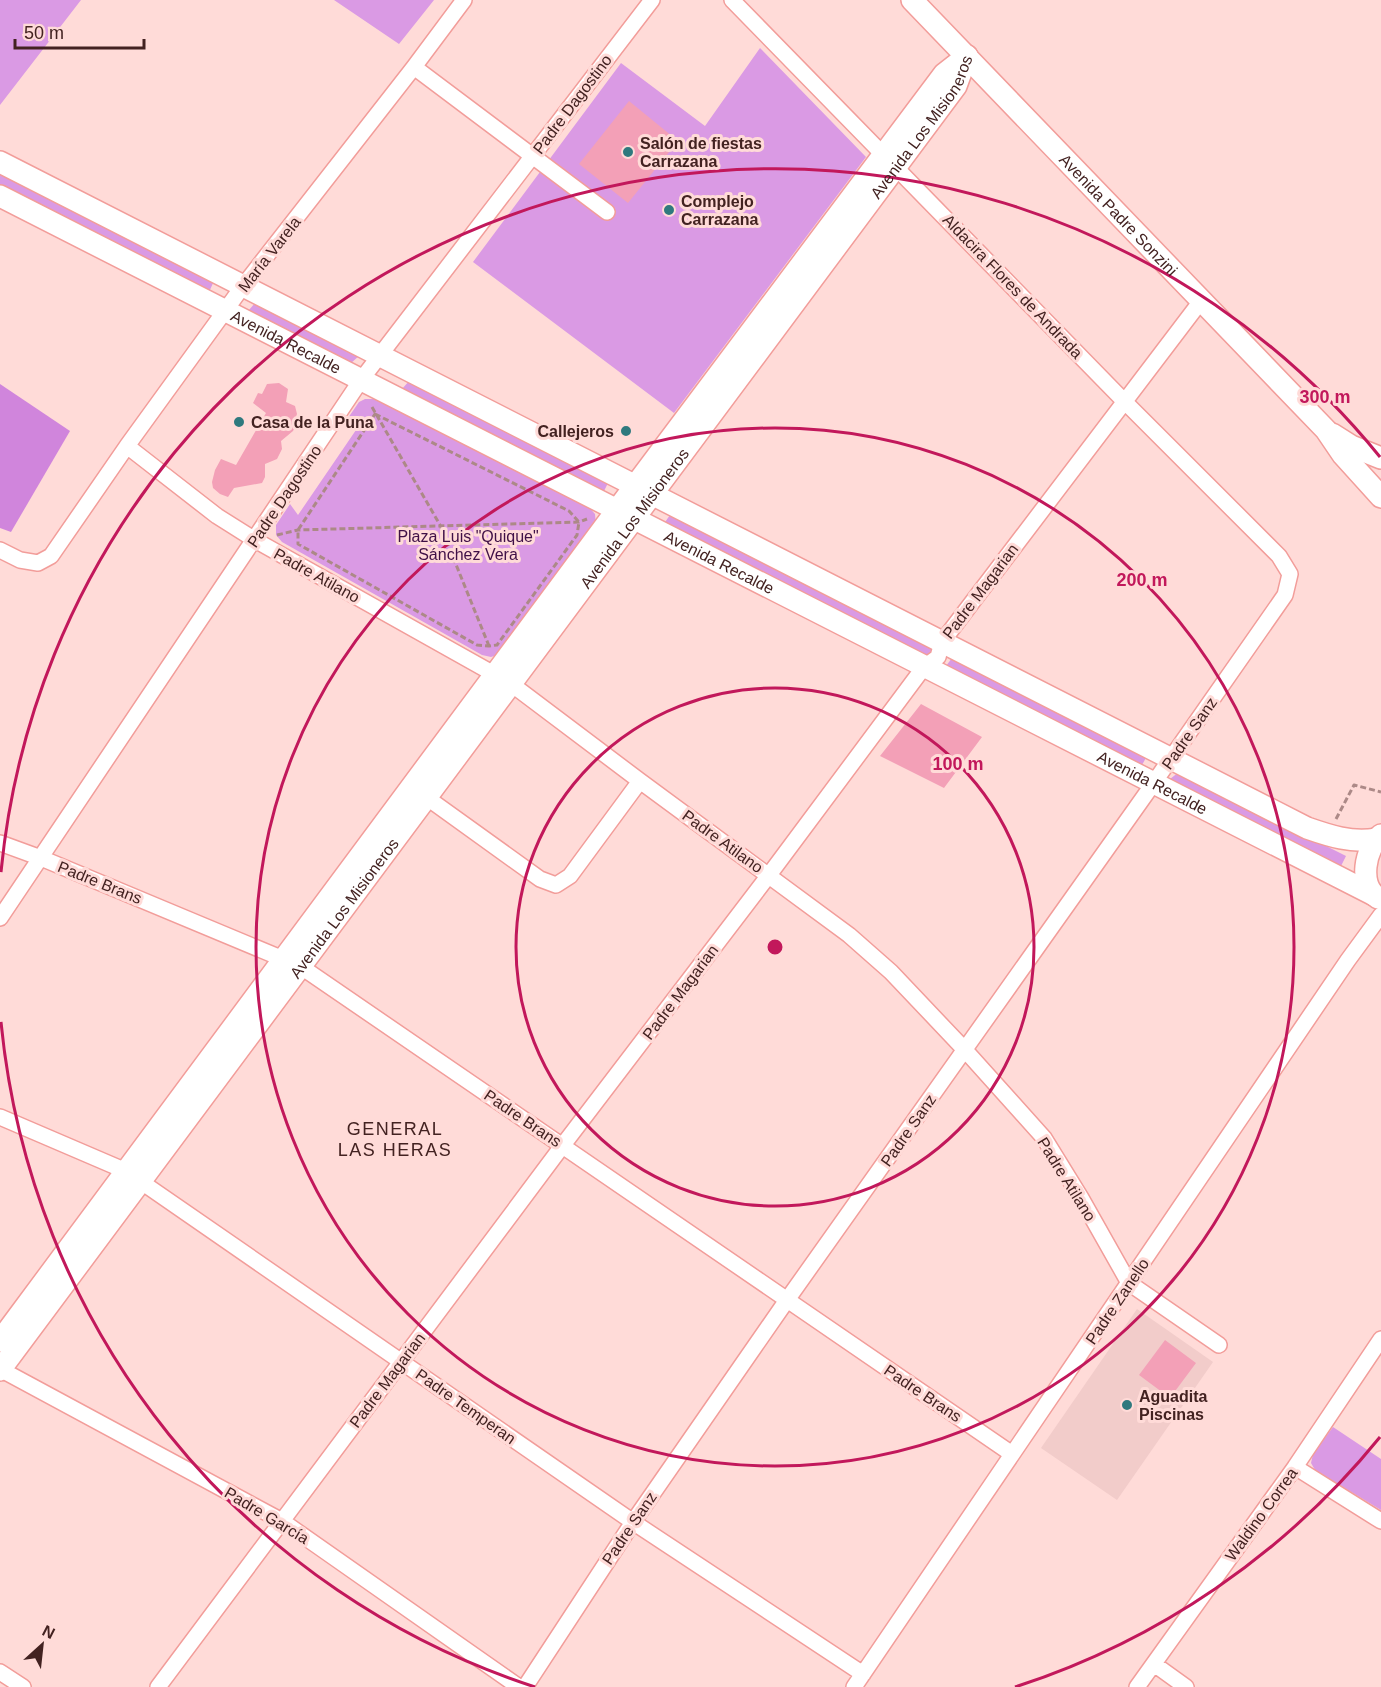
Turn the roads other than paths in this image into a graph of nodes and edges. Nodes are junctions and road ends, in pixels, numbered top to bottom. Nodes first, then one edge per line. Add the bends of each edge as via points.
1 (464, 0) edge
2 (652, 0) edge
3 (732, 0) edge
4 (912, 0) edge
5 (967, 57) junction
6 (414, 67) junction
7 (533, 156) junction
8 (890, 160) junction
9 (0, 162) edge
10 (0, 196) edge
11 (607, 212) dead end
12 (243, 286) junction
13 (1201, 301) junction
14 (225, 311) junction
15 (380, 355) junction
16 (362, 380) junction
17 (1124, 401) junction
18 (1326, 430) junction
19 (128, 446) junction
20 (1381, 458) edge
21 (643, 490) junction
22 (1381, 497) edge
23 (625, 514) junction
24 (255, 540) junction
25 (0, 550) edge
26 (1290, 574) joint
27 (942, 642) junction
28 (924, 667) junction
29 (502, 679) junction
30 (1171, 759) junction
31 (640, 781) junction
32 (1153, 784) junction
33 (426, 796) junction
34 (1380, 835) edge
35 (0, 843) edge
36 (40, 858) junction
37 (769, 875) junction
38 (1379, 904) edge
39 (0, 918) edge
40 (292, 962) junction
41 (965, 1050) junction
42 (0, 1117) edge
43 (562, 1145) junction
44 (133, 1176) junction
45 (1129, 1283) junction
46 (787, 1300) junction
47 (1381, 1339) edge
48 (0, 1341) edge
49 (1219, 1345) dead end
50 (402, 1361) junction
51 (0, 1369) edge
52 (1012, 1454) junction
53 (1295, 1467) junction
54 (282, 1521) junction
55 (1381, 1521) edge
56 (633, 1522) junction
57 (1154, 1664) junction
58 (0, 1672) edge
59 (863, 1674) junction
60 (23, 1687) edge
61 (158, 1687) edge
62 (519, 1687) edge
63 (525, 1687) edge
64 (854, 1687) edge
65 (1137, 1687) edge
66 (1186, 1687) edge

1 - 6 street, María Varela
2 - 7 street, Padre Dagostino
3 - 8 street, Aldacira Flores de Andrada
4 - 5 main road, Avenida Padre Sonzini
5 - 8 main road, Avenida Los Misioneros via 956,86
5 - 13 main road, Avenida Padre Sonzini
6 - 7 street
6 - 12 street, María Varela
7 - 11 street
7 - 15 street, Padre Dagostino
8 - 17 street, Aldacira Flores de Andrada
8 - 21 main road, Avenida Los Misioneros
9 - 12 main road, Avenida Recalde
10 - 14 main road, Avenida Recalde
12 - 14 street, María Varela
12 - 15 main road, Avenida Recalde
13 - 17 street, Padre Magarian
13 - 18 main road, Avenida Padre Sonzini
14 - 16 main road, Avenida Recalde
14 - 19 street, María Varela
15 - 16 street, Padre Dagostino
15 - 21 main road, Avenida Recalde
16 - 23 main road, Avenida Recalde
16 - 24 street, Padre Dagostino
17 - 26 street, Aldacira Flores de Andrada via 1280,556
17 - 27 street, Padre Magarian
18 - 20 main road, Avenida Padre Sonzini
18 - 22 main road, Avenida Padre Sonzini
19 - 24 street, Padre Atilano via 217,516
19 - 25 street, María Varela via 51,556 38,563
21 - 23 main road, Avenida Los Misioneros
21 - 27 main road, Avenida Recalde
23 - 28 main road, Avenida Recalde
23 - 29 main road, Avenida Los Misioneros
24 - 29 street, Padre Atilano
24 - 36 street, Padre Dagostino
26 - 30 street, Padre Sanz via 1285,595
27 - 28 street, Padre Magarian via 939,657
27 - 30 main road, Avenida Recalde
28 - 32 main road, Avenida Recalde
28 - 37 street, Padre Magarian
29 - 31 street, Padre Atilano
29 - 33 main road, Avenida Los Misioneros
29 - 40 main road, Avenida Los Misioneros
30 - 32 street, Padre Sanz
30 - 34 main road, Avenida Recalde via 1307,828 1348,840 1364,841
31 - 33 street via 570,876 556,885 540,879
31 - 37 street, Padre Atilano
32 - 38 main road, Avenida Recalde
32 - 41 street, Padre Sanz
33 - 40 main road, Avenida Los Misioneros
34 - 38 main road via 1367,859 1366,871
35 - 36 street, Padre Brans
36 - 39 street, Padre Dagostino
36 - 40 street, Padre Brans
37 - 41 street, Padre Atilano via 883,964
37 - 43 street, Padre Magarian
38 - 45 street, Padre Zanello via 1348,960
40 - 43 street, Padre Brans
40 - 44 main road, Avenida Los Misioneros
41 - 45 street, Padre Atilano via 1044,1138
41 - 46 street, Padre Sanz
42 - 44 street, Padre Temperan
43 - 46 street, Padre Brans
43 - 50 street, Padre Magarian
44 - 48 main road, Avenida Los Misioneros
44 - 50 street, Padre Temperan
44 - 51 main road, Avenida Los Misioneros
45 - 49 street, Padre Atilano
45 - 52 street, Padre Zanello
46 - 52 street, Padre Brans
46 - 56 street, Padre Sanz
47 - 53 street, Waldino Correa
50 - 54 street, Padre Magarian
50 - 56 street, Padre Temperan
51 - 54 street, Padre García
52 - 59 street, Padre Zanello
53 - 55 street
53 - 57 street, Waldino Correa
54 - 61 street, Padre Magarian
54 - 62 street, Padre García
56 - 59 street, Padre Temperan
56 - 63 street, Padre Sanz
57 - 65 street, Waldino Correa
57 - 66 street
58 - 60 street
59 - 64 street, Padre Zanello

